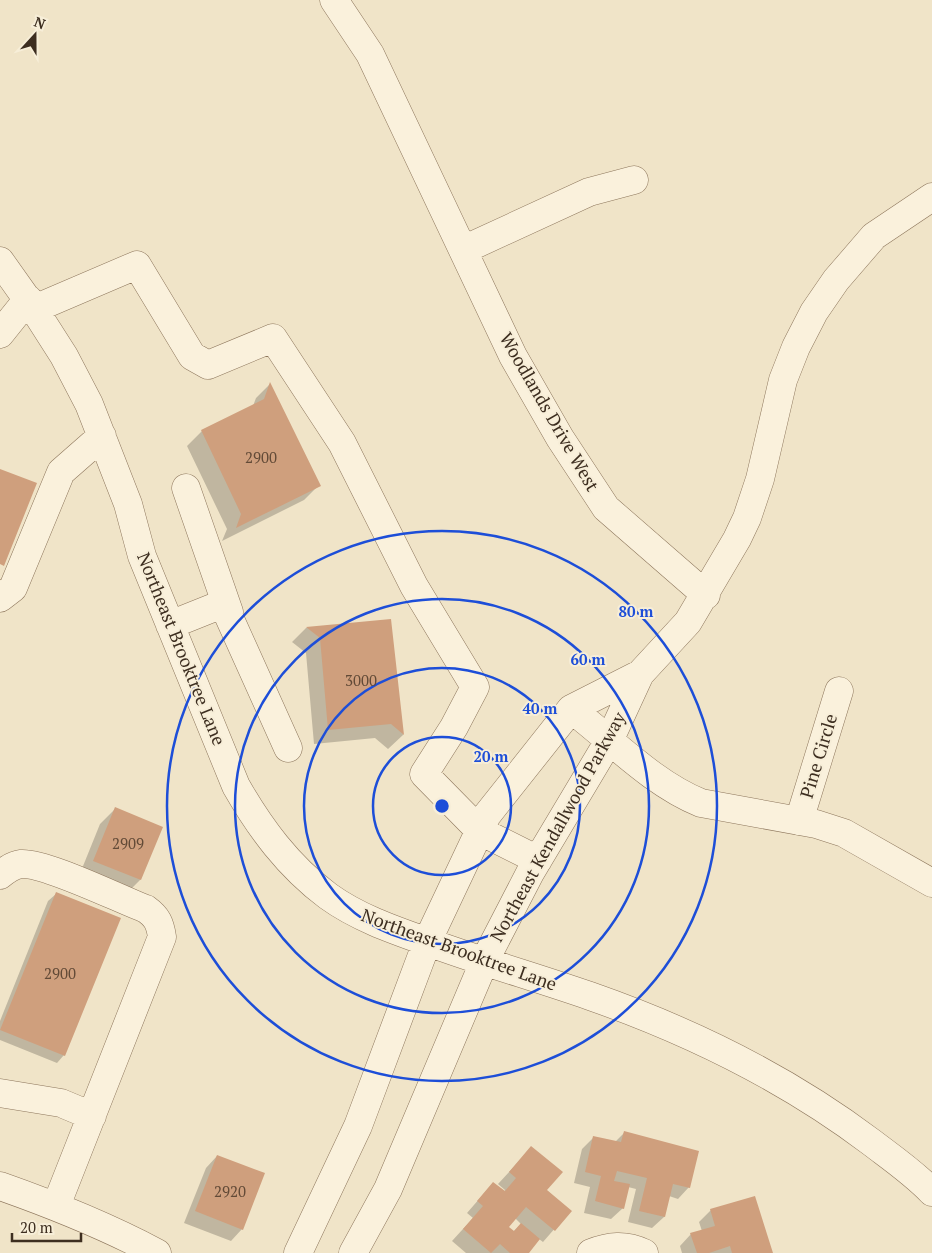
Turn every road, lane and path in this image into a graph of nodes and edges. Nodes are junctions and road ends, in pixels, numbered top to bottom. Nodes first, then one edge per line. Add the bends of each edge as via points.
1 (334, 0) edge
2 (634, 180) dead end
3 (932, 197) edge
4 (463, 250) junction
5 (0, 261) edge
6 (31, 304) junction
7 (0, 334) edge
8 (102, 436) junction
9 (186, 488) dead end
10 (706, 595) junction
11 (0, 598) edge
12 (229, 612) junction
13 (170, 625) junction
14 (640, 674) junction
15 (839, 691) dead end
16 (572, 709) junction
17 (610, 739) junction
18 (288, 748) dead end
19 (799, 821) junction
20 (480, 831) junction
21 (538, 860) junction
22 (0, 874) edge
23 (932, 884) edge
24 (427, 942) junction
25 (484, 962) junction
26 (0, 1093) edge
27 (92, 1116) junction
28 (0, 1186) edge
29 (932, 1192) edge
30 (56, 1206) junction
31 (157, 1253) edge
32 (298, 1253) edge
33 (354, 1253) edge
34 (591, 1253) edge
35 (644, 1253) edge

1 - 4 street, Woodlands Drive West via 370,54
2 - 4 street via 589,192
3 - 10 street, Northeast Kendallwood Parkway via 874,236 836,280 814,312 783,380 760,479 747,518
4 - 10 street, Woodlands Drive West via 513,356 560,438 606,508
5 - 6 street, Northeast Brooktree Lane
6 - 7 street
6 - 8 street, Northeast Brooktree Lane via 64,356
6 - 20 street via 137,265 192,356 208,365 273,338 342,443 414,586 475,687 424,774
8 - 11 street via 61,472 13,588
8 - 13 street, Northeast Brooktree Lane via 128,504 142,556
9 - 12 street
10 - 14 street, Northeast Kendallwood Parkway via 688,622
12 - 13 street via 225,608 215,608
12 - 18 street
13 - 24 street, Northeast Brooktree Lane via 236,786 270,840 328,896 371,922
14 - 16 street, Northeast Kendallwood Parkway
14 - 17 street, Northeast Kendallwood Parkway
15 - 19 street, Pine Circle
16 - 17 street
16 - 20 street, Northeast Kendallwood Parkway via 487,815
17 - 19 street via 658,780 701,804
17 - 21 street, Northeast Kendallwood Parkway
19 - 23 street via 844,833
20 - 21 street
20 - 24 street, Northeast Kendallwood Parkway
21 - 25 street, Northeast Kendallwood Parkway
22 - 27 street via 20,864 43,868 146,909 156,916 160,926 162,937
24 - 25 street, Northeast Brooktree Lane
24 - 32 street, Northeast Kendallwood Parkway via 358,1126
25 - 29 street, Northeast Brooktree Lane via 588,995 722,1050 846,1124
25 - 33 street, Northeast Kendallwood Parkway via 388,1189
26 - 27 street via 61,1103
27 - 30 street
28 - 30 street
30 - 31 street
34 - 35 street via 620,1246

